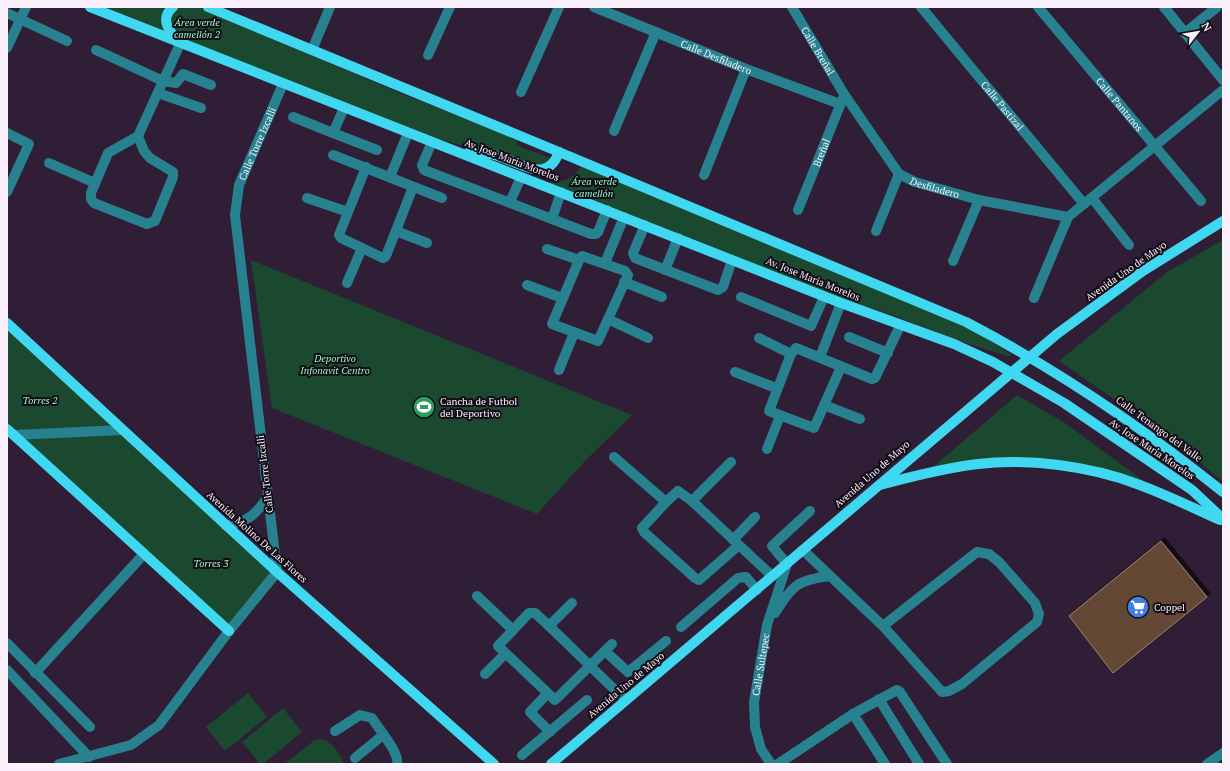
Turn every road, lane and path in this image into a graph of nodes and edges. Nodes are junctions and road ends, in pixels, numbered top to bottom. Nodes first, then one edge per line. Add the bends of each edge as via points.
1 (26, 7) edge
2 (90, 7) edge
3 (173, 7) edge
4 (208, 7) edge
5 (330, 7) edge
6 (450, 7) edge
7 (558, 7) edge
8 (594, 7) edge
9 (792, 7) edge
10 (921, 7) edge
11 (1038, 7) edge
12 (1164, 7) edge
13 (1217, 7) edge
14 (7, 13) edge
15 (20, 19) junction
16 (656, 32) junction
17 (1185, 33) junction
18 (67, 41) dead end
19 (180, 44) junction
20 (7, 48) edge
21 (96, 50) dead end
22 (312, 50) junction
23 (428, 56) dead end
24 (746, 69) junction
25 (1223, 80) edge
26 (163, 82) junction
27 (283, 84) junction
28 (211, 85) dead end
29 (1223, 90) edge
30 (521, 92) dead end
31 (158, 93) junction
32 (844, 94) junction
33 (840, 104) junction
34 (200, 108) dead end
35 (344, 108) junction
36 (293, 117) dead end
37 (614, 131) dead end
38 (7, 133) edge
39 (333, 133) junction
40 (408, 133) junction
41 (138, 136) junction
42 (432, 142) junction
43 (1154, 146) junction
44 (376, 150) dead end
45 (458, 152) junction
46 (559, 152) junction
47 (334, 155) dead end
48 (50, 163) dead end
49 (366, 167) junction
50 (899, 174) junction
51 (704, 175) dead end
52 (390, 177) junction
53 (521, 177) junction
54 (95, 183) junction
55 (414, 187) junction
56 (7, 192) edge
57 (561, 192) junction
58 (307, 198) dead end
59 (442, 198) dead end
60 (979, 200) junction
61 (1088, 201) junction
62 (1201, 201) dead end
63 (510, 202) junction
64 (607, 210) junction
65 (798, 210) dead end
66 (348, 212) junction
67 (1068, 216) junction
68 (624, 217) junction
69 (552, 219) junction
70 (1223, 221) edge
71 (645, 225) junction
72 (396, 231) junction
73 (876, 231) dead end
74 (678, 238) junction
75 (427, 243) dead end
76 (1129, 245) dead end
77 (362, 248) junction
78 (547, 249) dead end
79 (579, 260) junction
80 (732, 260) junction
81 (953, 261) dead end
82 (605, 263) junction
83 (665, 270) junction
84 (624, 282) junction
85 (347, 283) dead end
86 (527, 286) dead end
87 (824, 296) junction
88 (662, 297) dead end
89 (741, 297) dead end
90 (562, 298) junction
91 (1034, 298) dead end
92 (841, 303) junction
93 (608, 319) junction
94 (7, 323) edge
95 (900, 326) junction
96 (574, 333) junction
97 (849, 336) dead end
98 (648, 338) dead end
99 (759, 338) dead end
100 (888, 353) junction
101 (791, 354) junction
102 (820, 357) junction
103 (841, 367) junction
104 (559, 370) dead end
105 (735, 372) dead end
106 (1079, 387) joint
107 (776, 388) junction
108 (824, 405) junction
109 (780, 416) junction
110 (860, 419) dead end
111 (122, 430) junction
112 (10, 432) edge
113 (767, 449) dead end
114 (614, 457) dead end
115 (731, 462) dead end
116 (877, 486) junction
117 (1223, 492) edge
118 (268, 497) junction
119 (692, 501) junction
120 (666, 502) junction
121 (810, 512) dead end
122 (756, 517) dead end
123 (1223, 520) edge
124 (226, 526) junction
125 (736, 542) junction
126 (803, 550) junction
127 (144, 554) junction
128 (787, 564) junction
129 (277, 572) junction
130 (772, 576) junction
131 (830, 576) junction
132 (757, 590) junction
133 (478, 596) dead end
134 (572, 603) dead end
135 (767, 625) junction
136 (549, 626) junction
137 (883, 626) junction
138 (681, 627) dead end
139 (512, 630) junction
140 (229, 632) junction
141 (666, 641) dead end
142 (7, 642) edge
143 (505, 654) junction
144 (590, 667) junction
145 (7, 670) edge
146 (35, 672) junction
147 (485, 674) dead end
148 (547, 694) junction
149 (879, 699) junction
150 (587, 700) dead end
151 (626, 700) junction
152 (853, 714) junction
153 (90, 727) dead end
154 (335, 731) dead end
155 (550, 732) junction
156 (383, 735) junction
157 (1223, 752) edge
158 (522, 755) dead end
159 (89, 757) junction
160 (356, 758) dead end
161 (59, 764) edge
162 (397, 764) edge
163 (494, 764) edge
164 (551, 764) edge
165 (771, 764) edge
166 (778, 764) edge
167 (885, 764) edge
168 (919, 764) edge
169 (947, 764) edge
170 (1207, 764) edge

1 - 15 street
2 - 19 main road, Av. Jose Maria Morelos
3 - 19 main road via 165,21 168,30
4 - 22 main road, Av. Jose Maria Morelos
5 - 22 street
6 - 23 street
7 - 30 street
8 - 16 street, Calle Desfiladero
9 - 32 street, Calle Breñal
10 - 61 street, Calle Pastizal
11 - 43 street, Calle Pantanos
12 - 17 street
13 - 17 street
14 - 15 street
15 - 18 street
15 - 20 street
16 - 24 street, Calle Desfiladero
16 - 37 street
17 - 25 street
19 - 26 street
19 - 27 main road, Av. Jose Maria Morelos
21 - 26 street
22 - 46 main road, Av. Jose Maria Morelos
24 - 33 street, Calle Desfiladero
24 - 51 street
26 - 28 street via 176,84 183,74
26 - 31 street
27 - 35 main road, Av. Jose Maria Morelos
27 - 118 street, Calle Torre Izcalli via 239,186 235,215
29 - 43 street
31 - 34 street
31 - 41 street
32 - 33 street, Breñal
32 - 50 street, Desfiladero
33 - 65 street, Breñal
35 - 39 street
35 - 40 main road, Av. Jose Maria Morelos
36 - 39 street
38 - 56 street via 28,144
39 - 44 street
40 - 42 main road, Av. Jose Maria Morelos
40 - 52 street
41 - 54 street via 108,153
41 - 54 street via 150,158 173,172 155,221 147,224 94,202 90,199
42 - 45 main road, Av. Jose Maria Morelos
42 - 63 street via 422,165 424,170
43 - 61 street
43 - 62 street, Calle Pantanos
45 - 46 main road via 490,154 539,171 549,168 556,162
45 - 53 main road, Av. Jose Maria Morelos
46 - 106 main road, Av. Jose Maria Morelos via 966,322
47 - 49 street
48 - 54 street
49 - 52 street
49 - 66 street
50 - 60 street, Desfiladero via 915,182
50 - 73 street
52 - 55 street
53 - 57 main road, Av. Jose Maria Morelos
53 - 63 street
55 - 59 street
55 - 72 street
57 - 64 main road, Av. Jose Maria Morelos
57 - 69 street
58 - 66 street
60 - 67 street, Desfiladero
60 - 81 street
61 - 67 street
61 - 76 street, Calle Pastizal
63 - 69 street
64 - 68 main road, Av. Jose Maria Morelos
64 - 69 street via 596,234
66 - 77 street via 339,237
67 - 91 street
68 - 71 main road, Av. Jose Maria Morelos
68 - 82 street
70 - 116 main road, Avenida Uno de Mayo via 1143,271 1057,334
71 - 74 main road, Av. Jose Maria Morelos
71 - 83 street via 633,256
72 - 75 street
72 - 77 street via 385,258
74 - 80 main road, Av. Jose Maria Morelos
74 - 83 street
77 - 85 street
78 - 79 street
79 - 82 street via 582,256
79 - 90 street
80 - 83 street via 721,290
80 - 87 main road, Av. Jose Maria Morelos
82 - 84 street via 627,273
84 - 88 street
84 - 93 street
86 - 90 street
87 - 89 street via 811,326
87 - 92 main road, Av. Jose Maria Morelos
90 - 96 street via 552,324
92 - 95 main road, Av. Jose Maria Morelos
92 - 102 street
93 - 96 street via 598,341
93 - 98 street
94 - 111 main road, Avenida Molino De Las Flores
95 - 100 street
95 - 123 main road, Av. Jose Maria Morelos via 954,344 992,362 1064,403 1192,490
96 - 104 street
97 - 100 street
99 - 101 street
100 - 103 street via 875,378 872,379
101 - 102 street via 798,348
101 - 107 street
102 - 103 street
103 - 108 street
105 - 107 street
106 - 117 main road, Calle Tenango del Valle via 1167,448
107 - 109 street via 768,411
108 - 109 street via 814,428
108 - 110 street
109 - 113 street
111 - 112 street
111 - 124 main road, Avenida Molino De Las Flores
112 - 127 main road
114 - 120 street
115 - 119 street
116 - 123 main road via 927,473 979,464 1032,463 1085,469 1136,483
116 - 126 main road, Avenida Uno de Mayo
118 - 124 street via 258,512 250,518
118 - 129 street, Calle Torre Izcalli
119 - 120 street via 678,491
119 - 125 street
120 - 125 street via 642,528 695,578 699,580 704,577
121 - 128 street via 772,546
122 - 125 street
124 - 129 main road, Avenida Molino De Las Flores
125 - 130 street
126 - 128 main road, Avenida Uno de Mayo
126 - 131 street
127 - 140 main road
127 - 146 street
128 - 130 main road, Avenida Uno de Mayo
128 - 135 street, Calle Sultepec
129 - 140 street
129 - 163 main road, Avenida Molino De Las Flores
130 - 132 main road, Avenida Uno de Mayo
131 - 135 street via 808,579 800,583 785,598
131 - 137 street
132 - 138 street via 746,578 738,578
132 - 151 main road, Avenida Uno de Mayo
133 - 139 street
134 - 136 street
135 - 165 street, Calle Sultepec via 755,691 755,727 761,749
136 - 139 street via 532,612
136 - 144 street
137 - 137 street via 939,691 944,693 962,684 1037,622 1039,614 1035,603 999,562 989,554 977,552
139 - 143 street via 498,646
140 - 159 street via 158,725 131,745
141 - 144 street via 628,672 608,648
142 - 146 street
143 - 147 street
143 - 148 street
144 - 148 street via 557,699 553,700
144 - 151 street
145 - 159 street
146 - 153 street
148 - 155 street via 530,712
149 - 152 street
149 - 168 street
149 - 169 street via 893,691 900,692
150 - 155 street
151 - 164 main road, Avenida Uno de Mayo
152 - 166 street
152 - 167 street
154 - 156 street via 360,715 372,718
155 - 158 street
156 - 160 street
156 - 162 street via 396,753
157 - 170 street
159 - 161 street

